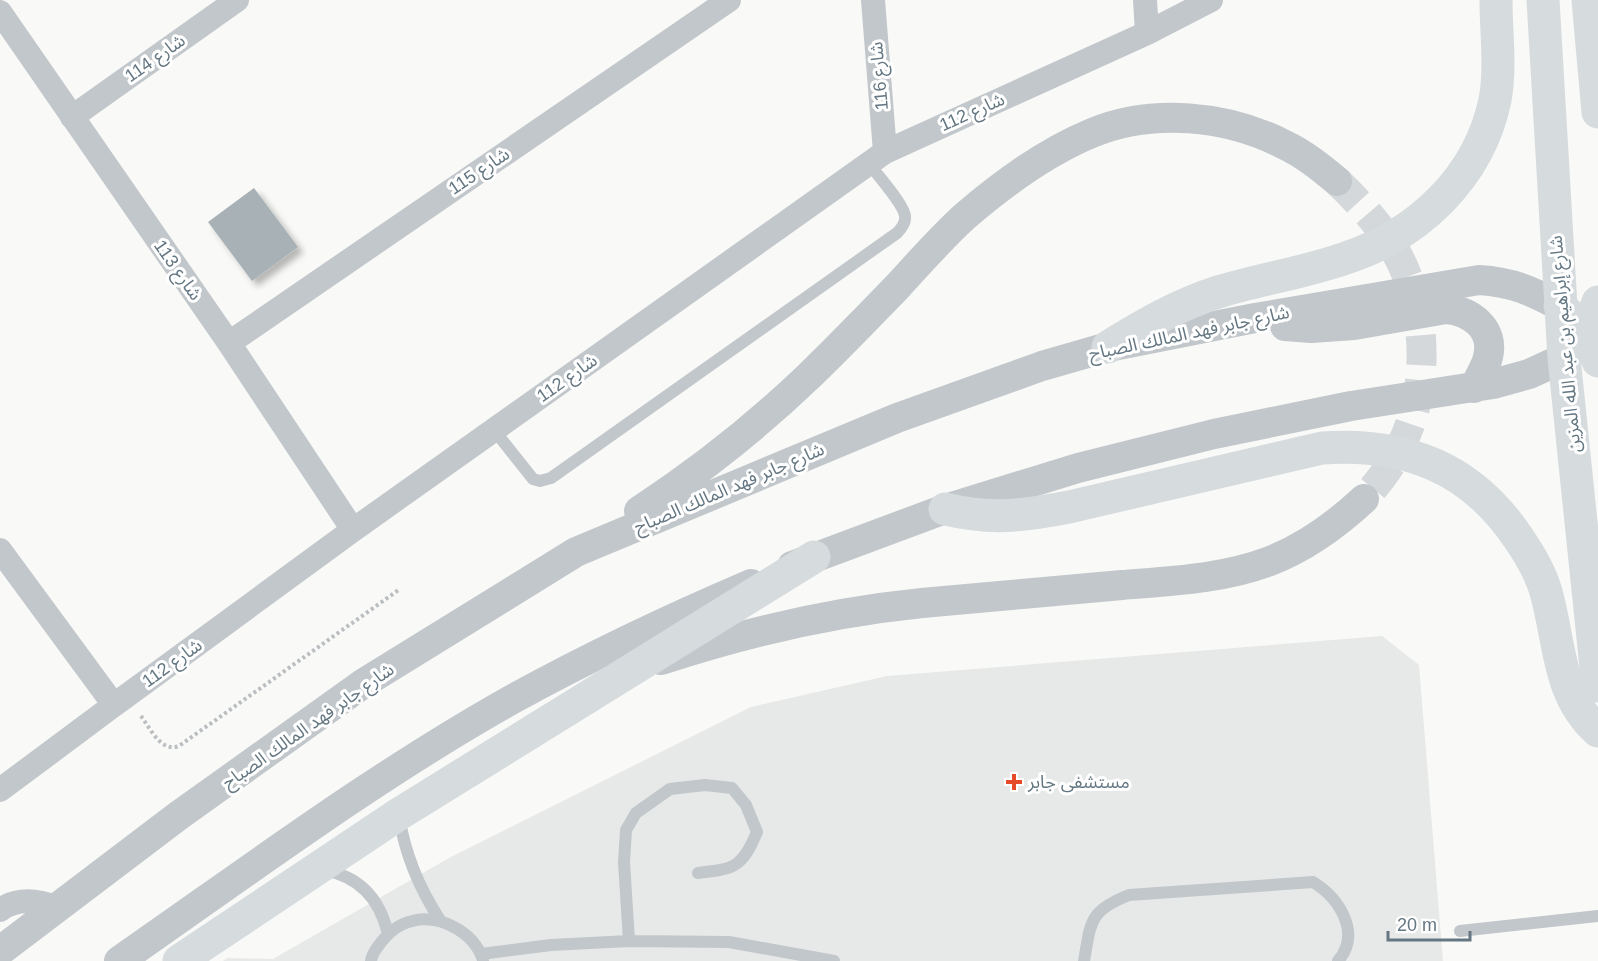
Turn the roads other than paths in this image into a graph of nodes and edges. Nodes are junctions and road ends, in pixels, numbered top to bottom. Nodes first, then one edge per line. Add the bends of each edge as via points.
1 (237, 0) edge
2 (729, 0) edge
3 (873, 0) edge
4 (1145, 0) edge
5 (1211, 0) edge
6 (1496, 0) edge
7 (1543, 0) edge
8 (1588, 0) edge
9 (0, 12) edge
10 (1148, 33) junction
11 (1598, 112) edge
12 (72, 117) junction
13 (877, 158) junction
14 (1337, 180) tunnel mouth
15 (1598, 302) edge
16 (1560, 306) junction
17 (1255, 318) junction
18 (229, 343) junction
19 (1108, 347) junction
20 (1592, 347) edge
21 (1564, 358) junction
22 (1474, 388) junction
23 (494, 430) junction
24 (1364, 499) tunnel mouth
25 (945, 509) junction
26 (352, 530) junction
27 (0, 550) edge
28 (576, 552) junction
29 (813, 557) junction
30 (632, 669) junction
31 (1598, 686) edge
32 (120, 701) junction
33 (1598, 731) edge
34 (0, 790) edge
35 (399, 814) junction
36 (319, 869) junction
37 (698, 873) dead end
38 (58, 908) junction
39 (0, 910) edge
40 (1598, 916) edge
41 (440, 920) junction
42 (1460, 931) dead end
43 (388, 934) junction
44 (629, 941) junction
45 (0, 951) edge
46 (482, 958) edge
47 (119, 961) edge
48 (179, 961) edge
49 (371, 961) edge
50 (834, 961) edge
51 (1084, 961) edge
52 (1338, 961) edge

1 - 12 street, شارع 114
2 - 18 street, شارع 115
3 - 13 street, شارع 116
4 - 10 street
5 - 10 street, شارع 112
6 - 19 main road via 1497,70 1489,123 1468,168 1438,203 1404,230 1366,251 1195,300
7 - 16 main road, شارع إبراهيم بن عبد الله المزين
8 - 11 main road
9 - 12 street, شارع 113
10 - 13 street, شارع 112
12 - 18 street, شارع 113
13 - 23 street, شارع 112
13 - 23 lane via 905,218 901,229 878,246 551,478 533,479
14 - 28 street via 1284,144 1224,123 1161,119 1092,133 1030,168 964,217 765,416 674,488
15 - 20 main road
16 - 17 street, شارع جابر فهد المالك الصباح via 1508,282 1479,280
16 - 20 main road
16 - 21 main road, شارع إبراهيم بن عبد الله المزين
17 - 19 street, شارع جابر فهد المالك الصباح
17 - 22 street via 1290,327 1332,327 1458,310 1478,321 1489,342 1489,354
18 - 26 street, شارع 113
19 - 28 street, شارع جابر فهد المالك الصباح via 1042,366 897,418
20 - 21 main road
21 - 22 street via 1529,374
21 - 31 main road, شارع إبراهيم بن عبد الله المزين
22 - 25 street via 1351,406 1214,434 1078,468
23 - 26 street, شارع 112
24 - 30 street via 1295,550 1241,570 1185,579 857,611 743,635
25 - 29 street
25 - 33 main road via 985,516 1027,515 1322,448 1379,448 1410,455 1467,483 1513,530 1546,591 1570,695
26 - 32 street, شارع 112
27 - 32 street
28 - 38 street, شارع جابر فهد المالك الصباح via 364,684 178,816
29 - 30 main road
29 - 47 street via 659,623 510,701 322,820
30 - 35 main road
32 - 34 street, شارع 112
35 - 36 main road
35 - 41 lane via 412,870
36 - 43 lane via 360,884 379,906
36 - 48 main road
37 - 44 lane via 728,869 748,853 757,832 746,805 732,788 705,785 670,789 636,813 626,830 625,841
38 - 39 street via 29,901
38 - 45 street, شارع جابر فهد المالك الصباح
40 - 42 lane
41 - 43 lane via 412,921
41 - 46 lane via 464,932
43 - 49 lane
44 - 46 lane via 551,945
44 - 50 lane via 729,942
51 - 52 lane via 1089,929 1096,914 1129,895 1313,882 1334,898 1344,914 1349,936 1345,953

